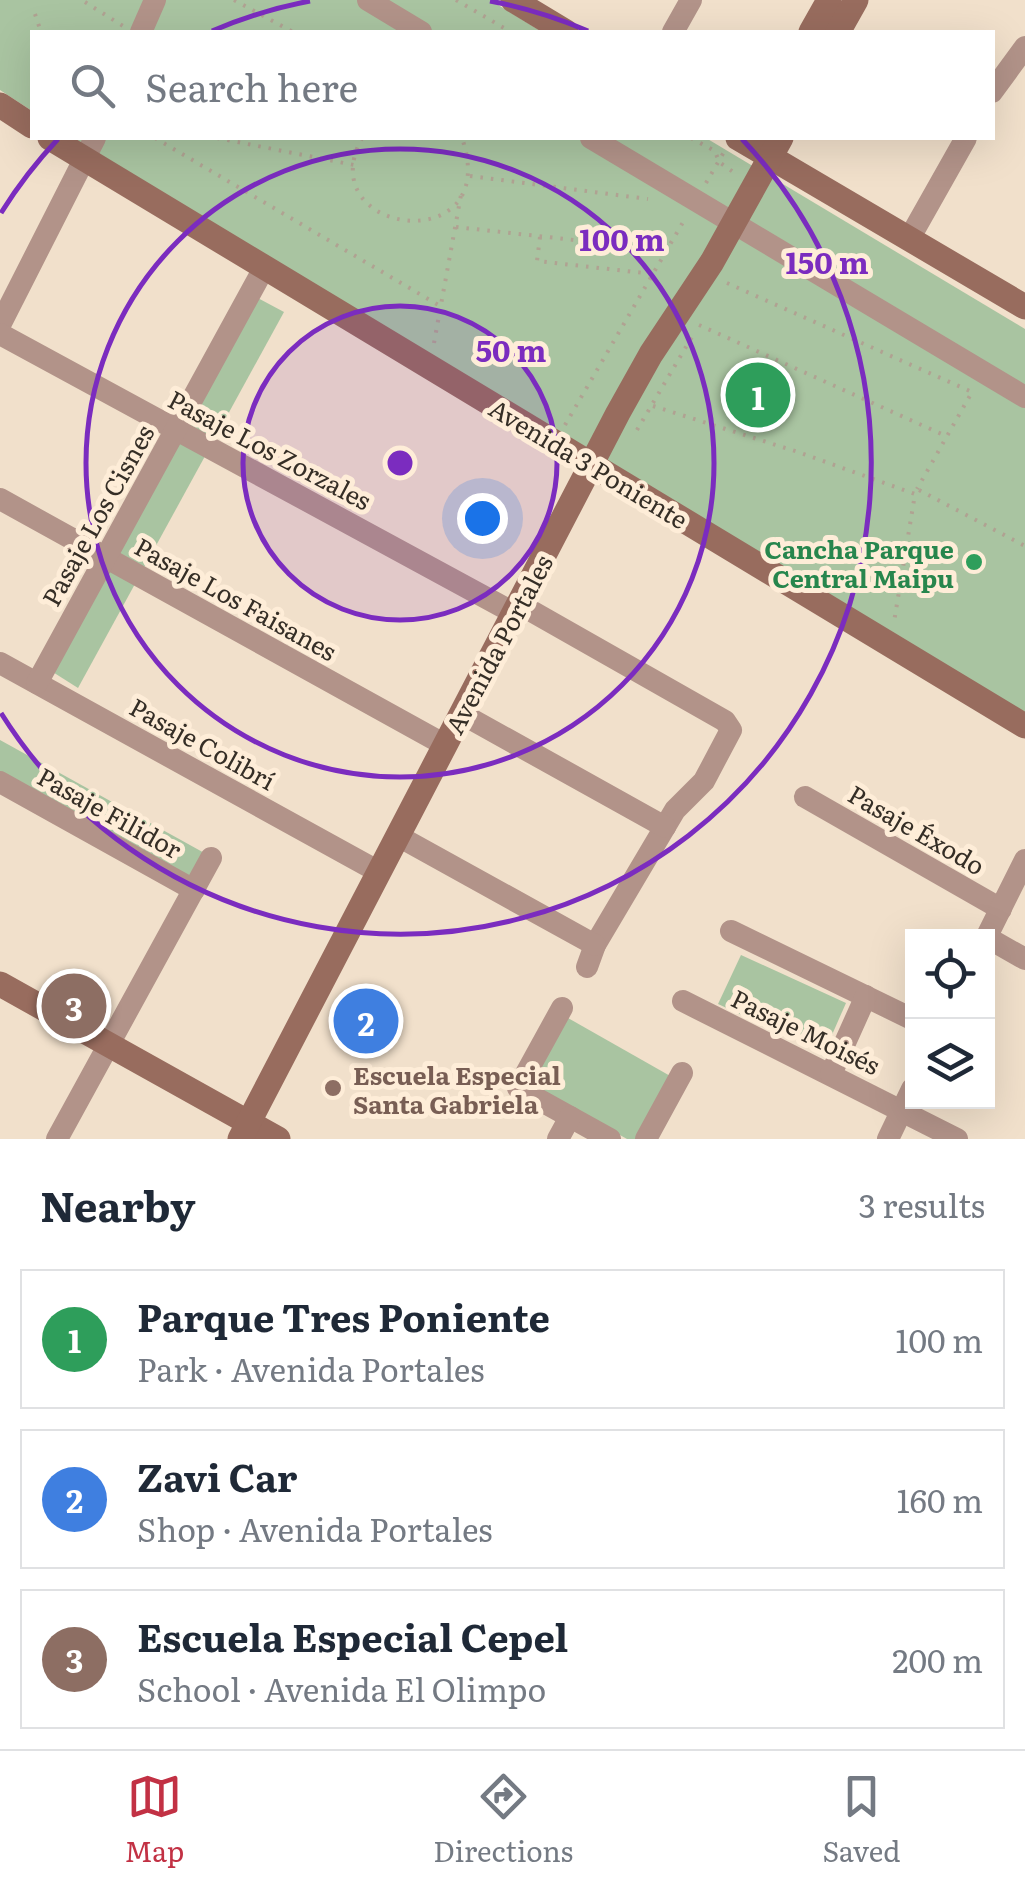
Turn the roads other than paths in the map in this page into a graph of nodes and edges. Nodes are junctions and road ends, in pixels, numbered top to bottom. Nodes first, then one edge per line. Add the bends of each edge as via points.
1 (155, 0) edge
2 (368, 0) edge
3 (513, 0) edge
4 (691, 0) edge
5 (829, 0) edge
6 (856, 0) edge
7 (140, 30) edge
8 (418, 30) edge
9 (563, 30) edge
10 (674, 30) edge
11 (812, 30) edge
12 (839, 30) edge
13 (1025, 48) edge
14 (995, 88) edge
15 (0, 105) edge
16 (30, 125) edge
17 (58, 140) edge
18 (594, 140) edge
19 (965, 140) edge
20 (771, 144) edge
21 (90, 148) edge
22 (732, 224) junction
23 (909, 239) junction
24 (264, 268) junction
25 (7, 292) edge
26 (1025, 307) edge
27 (0, 325) edge
28 (0, 334) edge
29 (1025, 397) edge
30 (176, 429) junction
31 (591, 465) junction
32 (0, 500) edge
33 (106, 558) junction
34 (517, 608) junction
35 (0, 663) edge
36 (37, 683) junction
37 (462, 714) junction
38 (1025, 726) edge
39 (446, 745) junction
40 (0, 782) edge
41 (805, 798) dead end
42 (665, 827) junction
43 (398, 836) junction
44 (210, 858) dead end
45 (1025, 860) edge
46 (379, 872) junction
47 (194, 890) junction
48 (1001, 908) junction
49 (992, 929) edge
50 (731, 931) dead end
51 (995, 941) edge
52 (1025, 959) edge
53 (0, 984) edge
54 (866, 996) junction
55 (683, 1001) dead end
56 (562, 1008) dead end
57 (905, 1016) edge
58 (109, 1045) junction
59 (682, 1073) dead end
60 (831, 1074) junction
61 (905, 1099) edge
62 (905, 1104) edge
63 (919, 1109) edge
64 (570, 1117) junction
65 (244, 1131) edge
66 (57, 1139) edge
67 (278, 1139) edge
68 (558, 1139) edge
69 (610, 1139) edge
70 (646, 1139) edge
71 (888, 1139) edge
72 (957, 1139) edge

1 - 7 street
2 - 8 street
3 - 9 main road
4 - 10 street
5 - 11 main road
6 - 12 main road
13 - 14 street
15 - 16 main road
17 - 21 main road, Avenida 3 Poniente
18 - 22 street
19 - 23 street
20 - 22 main road, Avenida Portales
20 - 23 main road
21 - 24 main road, Avenida 3 Poniente
21 - 25 street
22 - 29 street
22 - 31 main road, Avenida Portales
23 - 26 main road
24 - 30 street, Pasaje Los Cisnes
24 - 31 main road, Avenida 3 Poniente
25 - 27 street
28 - 30 street, Pasaje Los Zorzales
30 - 33 street, Pasaje Los Cisnes
30 - 34 street, Pasaje Los Zorzales
31 - 34 main road, Avenida Portales
31 - 38 main road, Avenida 3 Poniente
32 - 33 street, Pasaje Los Faisanes
33 - 36 street, Pasaje Los Cisnes
33 - 39 street, Pasaje Los Faisanes
34 - 37 main road, Avenida Portales
34 - 42 street, Pasaje Los Zorzales via 730,726 704,780
35 - 36 street, Pasaje Colibrí
36 - 46 street, Pasaje Colibrí
37 - 39 main road, Avenida Portales
37 - 42 street
39 - 43 main road, Avenida Portales
40 - 47 street, Pasaje Filidor
41 - 48 street, Pasaje Éxodo
42 - 43 street via 591,956
43 - 46 main road, Avenida Portales
44 - 47 street
45 - 48 street
46 - 65 main road, Avenida Portales
47 - 58 street
48 - 49 street
50 - 54 street
51 - 52 street
53 - 58 main road
54 - 57 street
54 - 60 street
55 - 60 street, Pasaje Moisés
56 - 64 street via 518,1088
58 - 65 main road
58 - 66 street
59 - 70 street
60 - 61 street, Pasaje Moisés
62 - 71 street
63 - 72 street, Pasaje Moisés
64 - 68 street
64 - 69 street
65 - 67 main road

